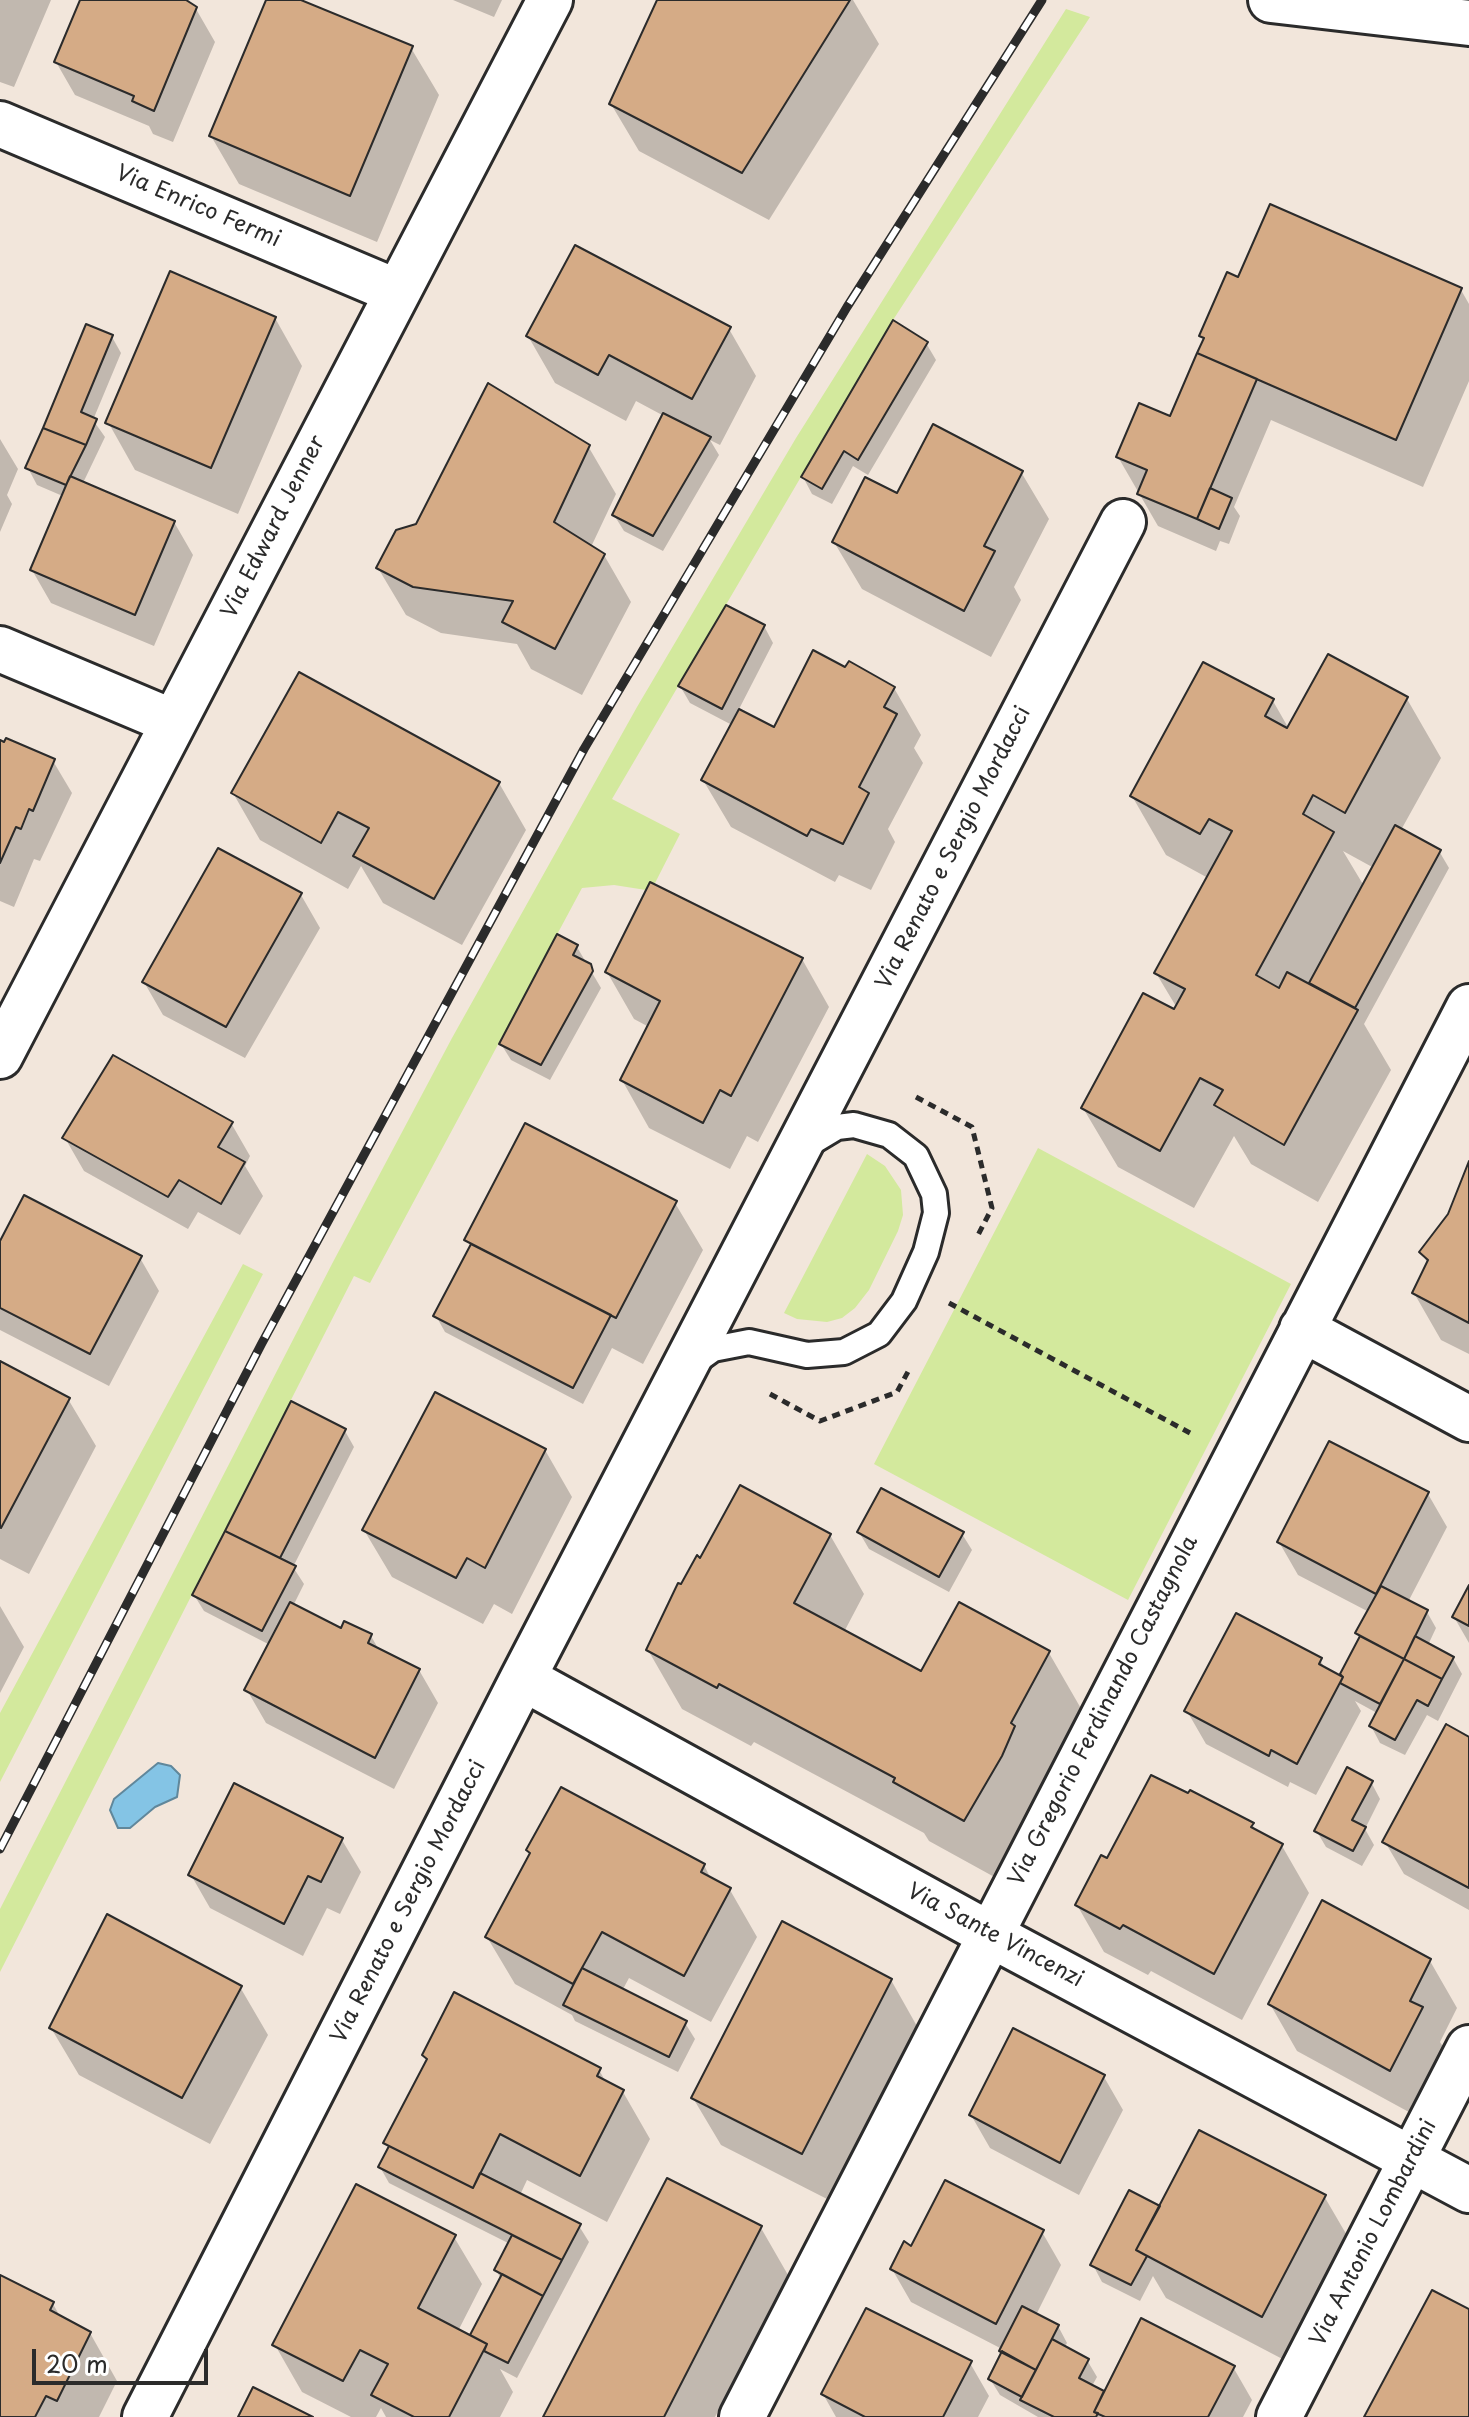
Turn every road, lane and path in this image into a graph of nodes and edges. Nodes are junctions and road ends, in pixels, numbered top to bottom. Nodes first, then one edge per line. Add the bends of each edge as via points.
1 (550, 0) edge
2 (1271, 0) edge
3 (1469, 23) edge
4 (0, 124) edge
5 (395, 291) junction
6 (1123, 522) dead end
7 (0, 649) edge
8 (173, 722) junction
9 (1469, 1007) edge
10 (0, 1056) edge
11 (784, 1174) junction
12 (945, 1300) dead end
13 (1302, 1329) junction
14 (674, 1387) junction
15 (1469, 1419) edge
16 (1236, 1456) junction
17 (523, 1678) junction
18 (989, 1934) junction
19 (1469, 2048) edge
20 (1412, 2159) junction
21 (1469, 2190) edge
22 (145, 2417) edge
23 (742, 2417) edge
24 (1279, 2417) edge

1 - 5 street, Via Edward Jenner
2 - 3 street
4 - 5 street, Via Enrico Fermi
5 - 8 street, Via Edward Jenner
6 - 11 street, Via Renato e Sergio Mordacci
7 - 8 street
8 - 10 street, Via Edward Jenner
9 - 13 street, Via Gregorio Ferdinando Castagnola
11 - 14 street, Via Renato e Sergio Mordacci
11 - 14 lane, Via Renato e Sergio Mordacci via 807,1145 837,1127 871,1127 916,1156 934,1194 936,1213 904,1301 879,1334 844,1352 807,1355 730,1343 697,1359
12 - 16 path
13 - 15 street
13 - 16 street, Via Gregorio Ferdinando Castagnola
14 - 17 street, Via Renato e Sergio Mordacci
16 - 18 street, Via Gregorio Ferdinando Castagnola
17 - 18 street, Via Sante Vincenzi
17 - 22 street, Via Renato e Sergio Mordacci
18 - 20 street, Via Sante Vincenzi
18 - 23 street, Via Gregorio Ferdinando Castagnola
19 - 20 street, Via Antonio Lombardini
20 - 21 street, Via Sante Vincenzi
20 - 24 street, Via Antonio Lombardini

